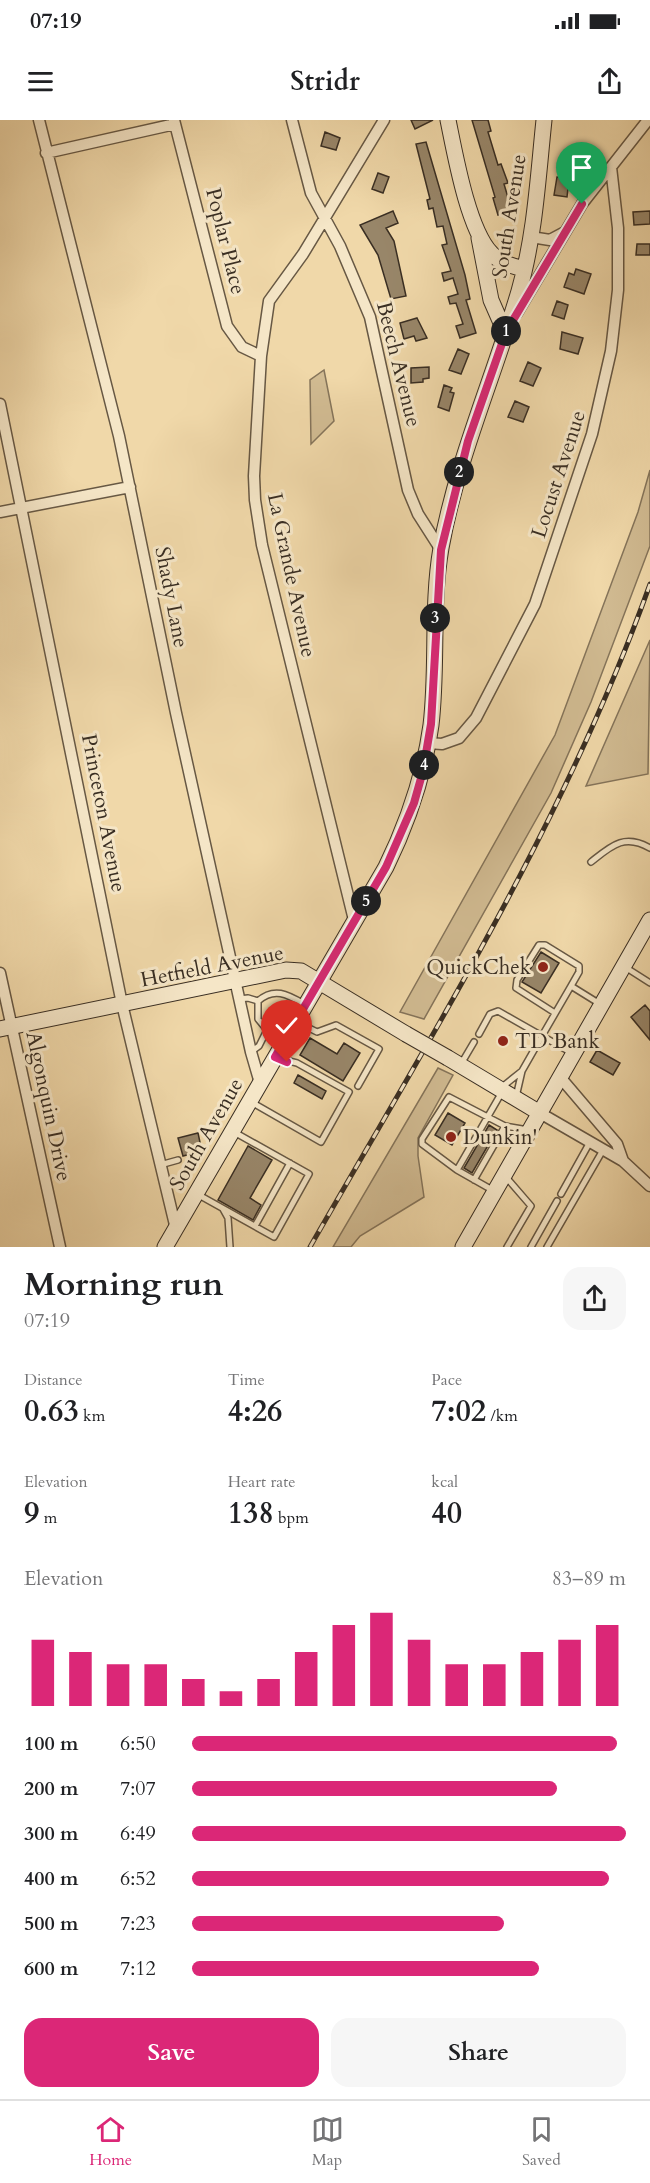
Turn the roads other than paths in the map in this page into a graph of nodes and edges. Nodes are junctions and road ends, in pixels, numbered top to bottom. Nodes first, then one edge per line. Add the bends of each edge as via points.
1 (39, 120) edge
2 (292, 120) edge
3 (384, 120) edge
4 (448, 120) edge
5 (544, 120) edge
6 (648, 120) edge
7 (175, 122) edge
8 (46, 153) junction
9 (611, 167) junction
10 (323, 218) junction
11 (565, 232) junction
12 (479, 235) junction
13 (531, 237) junction
14 (524, 269) junction
15 (506, 332) junction
16 (261, 356) junction
17 (0, 404) edge
18 (130, 486) junction
19 (22, 508) junction
20 (0, 512) edge
21 (441, 550) junction
22 (428, 743) junction
23 (650, 848) edge
24 (591, 862) dead end
25 (354, 920) junction
26 (650, 920) edge
27 (623, 966) junction
28 (0, 973) edge
29 (235, 981) junction
30 (650, 983) edge
31 (319, 984) junction
32 (571, 986) junction
33 (239, 999) junction
34 (258, 1001) junction
35 (122, 1004) junction
36 (601, 1004) junction
37 (306, 1005) junction
38 (555, 1013) junction
39 (296, 1021) junction
40 (6, 1028) edge
41 (267, 1030) junction
42 (479, 1034) dead end
43 (542, 1036) junction
44 (285, 1041) junction
45 (474, 1042) dead end
46 (251, 1052) junction
47 (573, 1054) junction
48 (275, 1057) junction
49 (454, 1061) junction
50 (522, 1071) junction
51 (560, 1077) junction
52 (260, 1083) junction
53 (358, 1086) dead end
54 (506, 1093) junction
55 (249, 1101) junction
56 (540, 1113) junction
57 (488, 1116) junction
58 (506, 1126) junction
59 (530, 1130) junction
60 (232, 1131) junction
61 (590, 1142) junction
62 (603, 1150) junction
63 (178, 1160) dead end
64 (623, 1161) junction
65 (290, 1163) junction
66 (160, 1165) junction
67 (457, 1170) junction
68 (504, 1175) junction
69 (474, 1180) junction
70 (650, 1186) edge
71 (495, 1192) junction
72 (196, 1194) junction
73 (561, 1194) dead end
74 (557, 1201) dead end
75 (222, 1208) junction
76 (255, 1226) junction
77 (176, 1229) junction
78 (60, 1247) edge
79 (165, 1247) edge
80 (230, 1247) edge
81 (463, 1247) edge
82 (507, 1247) edge
83 (531, 1247) edge
84 (547, 1247) edge

1 - 8 street, Shady Lane
2 - 10 street, Beech Avenue via 311,194
3 - 10 street, La Grande Avenue
4 - 12 main road
5 - 13 main road, South Avenue
6 - 9 street
7 - 8 street
7 - 16 street, Poplar Place via 227,326 242,347
8 - 18 street, Shady Lane
9 - 11 street
9 - 22 street, Locust Avenue via 618,228 618,290 611,351 589,445 536,604 476,718 459,738 442,744
10 - 16 street, La Grande Avenue via 269,301
10 - 21 street, Beech Avenue via 340,246 370,317 408,490
11 - 13 street via 550,240
11 - 15 street
12 - 14 main road via 500,261
12 - 15 main road via 491,300
13 - 14 main road, South Avenue
14 - 15 main road, South Avenue
15 - 21 main road, South Avenue via 468,441
16 - 25 street, La Grande Avenue via 254,476 258,522
17 - 19 street, Princeton Avenue
18 - 19 street
18 - 29 street, Shady Lane
19 - 20 street
19 - 35 street, Princeton Avenue
21 - 22 main road, South Avenue
22 - 25 main road, South Avenue via 414,803 399,840
23 - 24 lane via 630,841 615,843
25 - 31 main road, South Avenue
26 - 27 main road
27 - 30 lane
27 - 36 main road
28 - 40 street, Algonquin Drive
29 - 31 main road, Hetfield Avenue via 286,970 300,971
29 - 33 street, Shady Lane
29 - 35 main road, Hetfield Avenue
31 - 37 main road, South Avenue
31 - 49 main road, Hetfield Avenue, bridge
32 - 36 lane
32 - 38 lane
32 - 38 lane via 579,966 539,945 516,980 516,988
33 - 34 lane
33 - 46 street, Shady Lane
34 - 37 lane via 277,992
34 - 41 lane via 258,1019
35 - 40 main road, Hetfield Avenue
35 - 66 street, Princeton Avenue
36 - 47 main road
37 - 39 main road, South Avenue
38 - 43 lane
39 - 44 main road, South Avenue
39 - 53 lane via 317,1032 336,1025 379,1049
40 - 78 street, Algonquin Drive
41 - 44 lane
41 - 46 lane
42 - 43 lane via 490,1014 498,1011
43 - 47 lane
43 - 50 lane
44 - 48 main road, South Avenue
45 - 49 lane
46 - 52 street, Shady Lane
47 - 51 main road
48 - 52 main road, South Avenue
48 - 55 lane via 297,1063 349,1092 321,1142
49 - 54 main road, Hetfield Avenue
50 - 54 lane
50 - 54 lane
51 - 56 main road
51 - 64 street via 617,1144
52 - 55 main road, South Avenue
54 - 56 main road, Hetfield Avenue
54 - 57 lane
55 - 60 main road, South Avenue
56 - 59 main road
56 - 61 street
57 - 58 lane
57 - 67 lane
57 - 67 lane via 449,1097 433,1120 422,1144
58 - 59 lane
58 - 69 lane
59 - 68 main road
60 - 65 lane
60 - 72 main road, South Avenue
61 - 62 street
61 - 73 lane
62 - 64 street
62 - 84 lane
63 - 66 lane
64 - 70 street
65 - 76 lane
65 - 76 lane via 309,1174 274,1237
66 - 77 street, Princeton Avenue
67 - 69 lane
68 - 71 main road
68 - 82 lane via 531,1206
69 - 71 lane
71 - 81 main road
72 - 75 lane
72 - 77 main road, South Avenue
74 - 83 lane
75 - 76 lane
75 - 80 lane via 228,1218
77 - 79 main road, South Avenue

